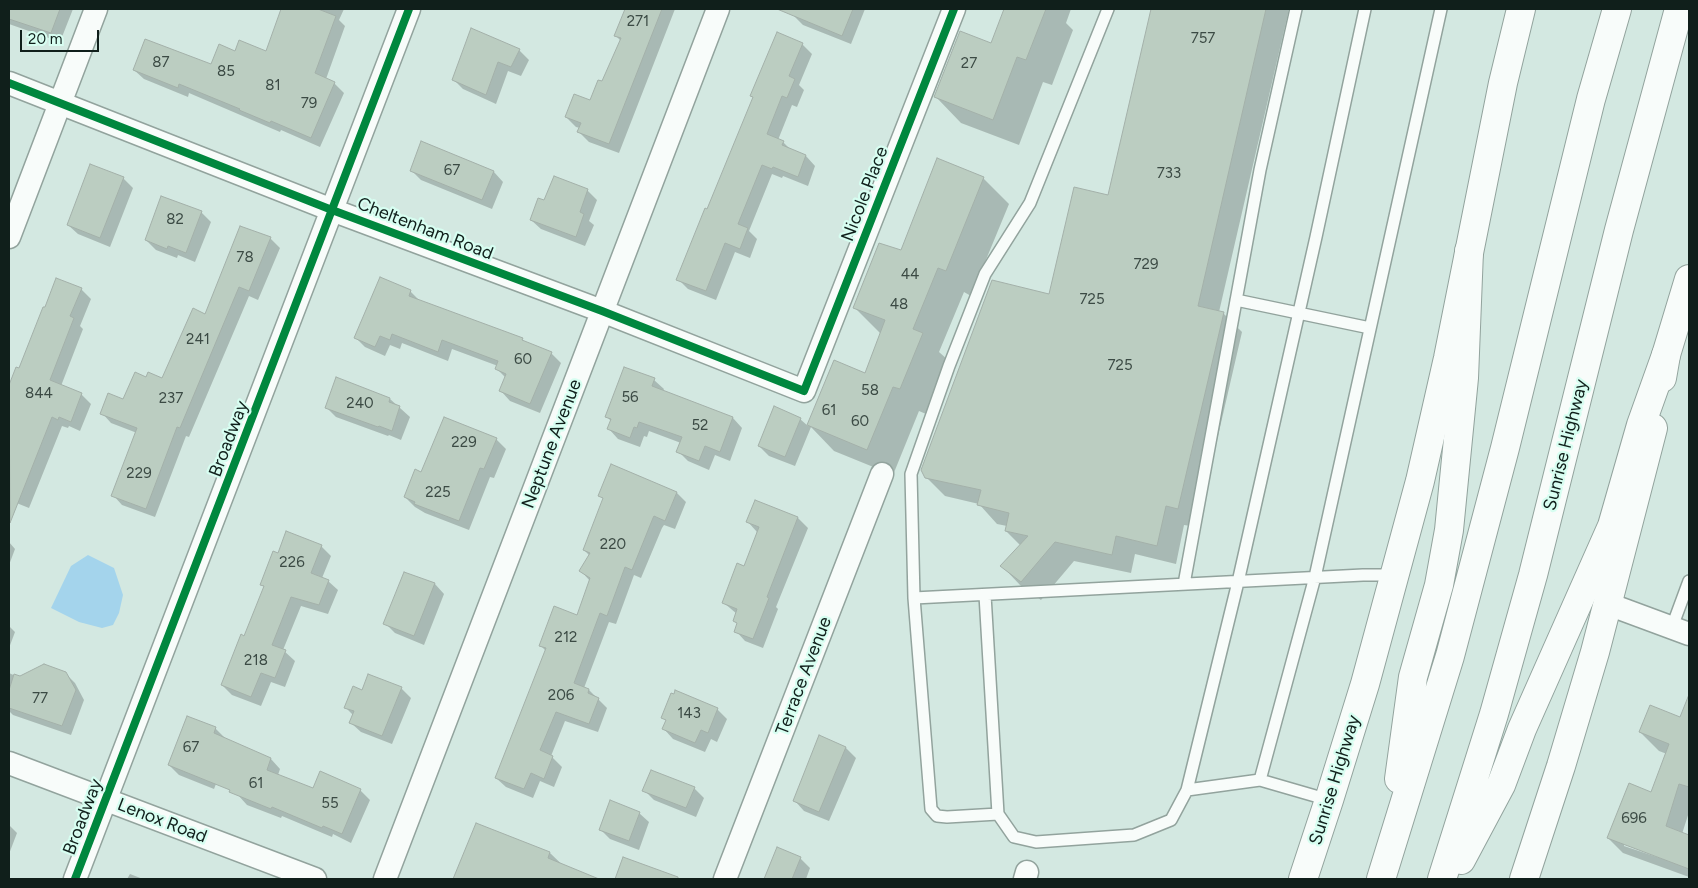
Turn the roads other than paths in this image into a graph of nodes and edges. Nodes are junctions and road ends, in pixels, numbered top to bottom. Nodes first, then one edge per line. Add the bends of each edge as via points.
1 (96, 9) edge
2 (409, 9) edge
3 (718, 9) edge
4 (954, 9) edge
5 (1108, 9) edge
6 (1296, 9) edge
7 (1365, 9) edge
8 (1441, 9) edge
9 (1522, 9) edge
10 (1617, 9) edge
11 (1679, 9) edge
12 (9, 83) edge
13 (60, 103) junction
14 (332, 210) junction
15 (9, 237) edge
16 (1469, 250) junction
17 (1689, 278) edge
18 (1236, 300) junction
19 (1685, 309) edge
20 (602, 311) junction
21 (1298, 314) junction
22 (1370, 328) junction
23 (1666, 355) junction
24 (804, 391) joint
25 (882, 474) dead end
26 (1396, 575) junction
27 (1315, 577) junction
28 (1689, 581) edge
29 (1238, 582) junction
30 (1184, 584) junction
31 (985, 595) junction
32 (914, 598) junction
33 (1608, 604) junction
34 (1681, 631) edge
35 (9, 763) edge
36 (1260, 780) junction
37 (1187, 790) junction
38 (106, 800) junction
39 (1329, 800) junction
40 (998, 814) junction
41 (1384, 871) edge
42 (75, 879) edge
43 (315, 879) edge
44 (386, 879) edge
45 (725, 879) edge
46 (1303, 879) edge
47 (1442, 879) edge
48 (1451, 879) edge
49 (1524, 879) edge

1 - 13 street
2 - 14 street, Broadway
3 - 20 street, Neptune Avenue
4 - 24 street, Nicole Place
5 - 32 lane via 1030,203 985,274 911,474
6 - 18 lane via 1260,170
7 - 21 lane
8 - 22 lane
9 - 16 main road, Sunrise Highway via 1503,83
10 - 41 main road via 1573,169 1467,596
11 - 47 main road, Sunrise Highway via 1619,230 1533,575
12 - 13 street, Cheltenham Road
13 - 14 street, Cheltenham Road
13 - 15 street
14 - 20 street, Cheltenham Road
14 - 38 street, Broadway
16 - 26 main road, Sunrise Highway via 1435,417
16 - 41 main road via 1464,378 1449,530 1439,585 1413,677
17 - 19 main road
18 - 21 lane
18 - 30 lane
19 - 23 main road
20 - 24 street, Cheltenham Road
20 - 44 street, Neptune Avenue
21 - 22 lane
21 - 29 lane
22 - 27 lane
23 - 33 main road via 1654,427
23 - 48 main road via 1612,526 1522,729 1501,785
25 - 45 street, Terrace Avenue
26 - 27 lane
26 - 39 main road, Sunrise Highway
27 - 29 lane
27 - 36 lane
28 - 34 lane
29 - 30 lane
29 - 37 lane
30 - 31 lane
31 - 32 lane
31 - 40 lane
32 - 40 lane via 931,809 937,816 947,817
33 - 34 street
33 - 49 main road
35 - 38 street, Lenox Road
36 - 37 lane
36 - 39 lane
37 - 40 lane via 1171,820 1134,835 1036,842 1014,837
38 - 42 street, Broadway
38 - 43 street, Lenox Road
39 - 46 main road, Sunrise Highway

